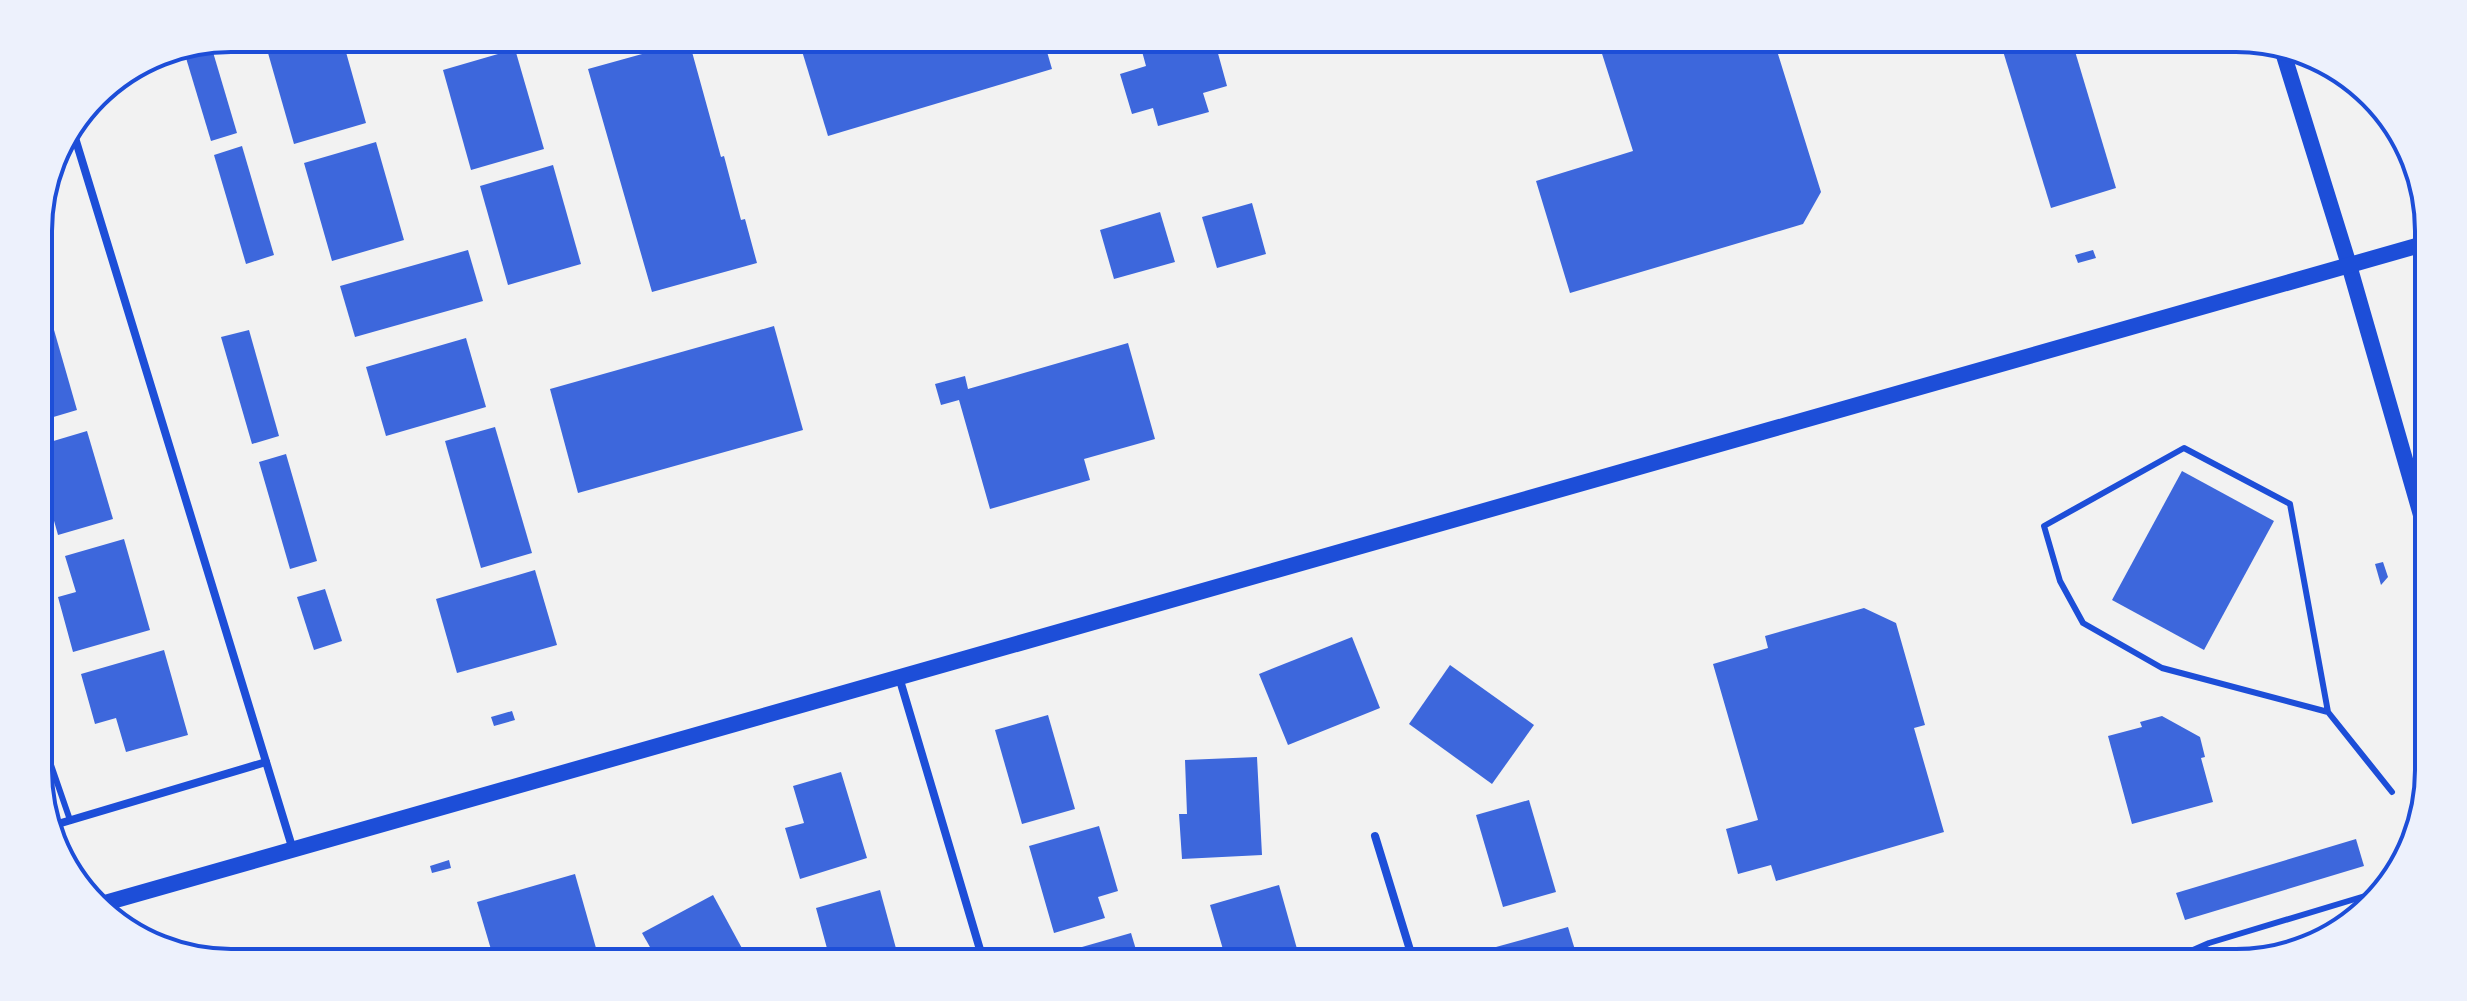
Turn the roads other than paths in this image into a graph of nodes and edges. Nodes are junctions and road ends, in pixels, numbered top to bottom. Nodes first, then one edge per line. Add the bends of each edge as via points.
1 (2285, 59) edge
2 (76, 142) edge
3 (2415, 246) edge
4 (2349, 265) junction
5 (2415, 494) edge
6 (899, 676) junction
7 (2328, 712) junction
8 (266, 762) junction
9 (52, 768) edge
10 (2392, 792) dead end
11 (70, 820) junction
12 (61, 823) edge
13 (1375, 836) dead end
14 (293, 851) junction
15 (2361, 897) edge
16 (111, 902) edge
17 (980, 949) edge
18 (1410, 949) edge
19 (2195, 949) edge

1 - 4 main road
2 - 8 street
3 - 4 main road
4 - 5 main road
4 - 6 main road
6 - 14 main road
6 - 17 street
7 - 7 lane via 2162,668 2083,623 2060,581 2044,526 2184,448 2290,504
7 - 10 lane
8 - 11 street
8 - 14 street
9 - 11 lane
11 - 12 street
13 - 18 street
14 - 16 main road
15 - 19 lane

